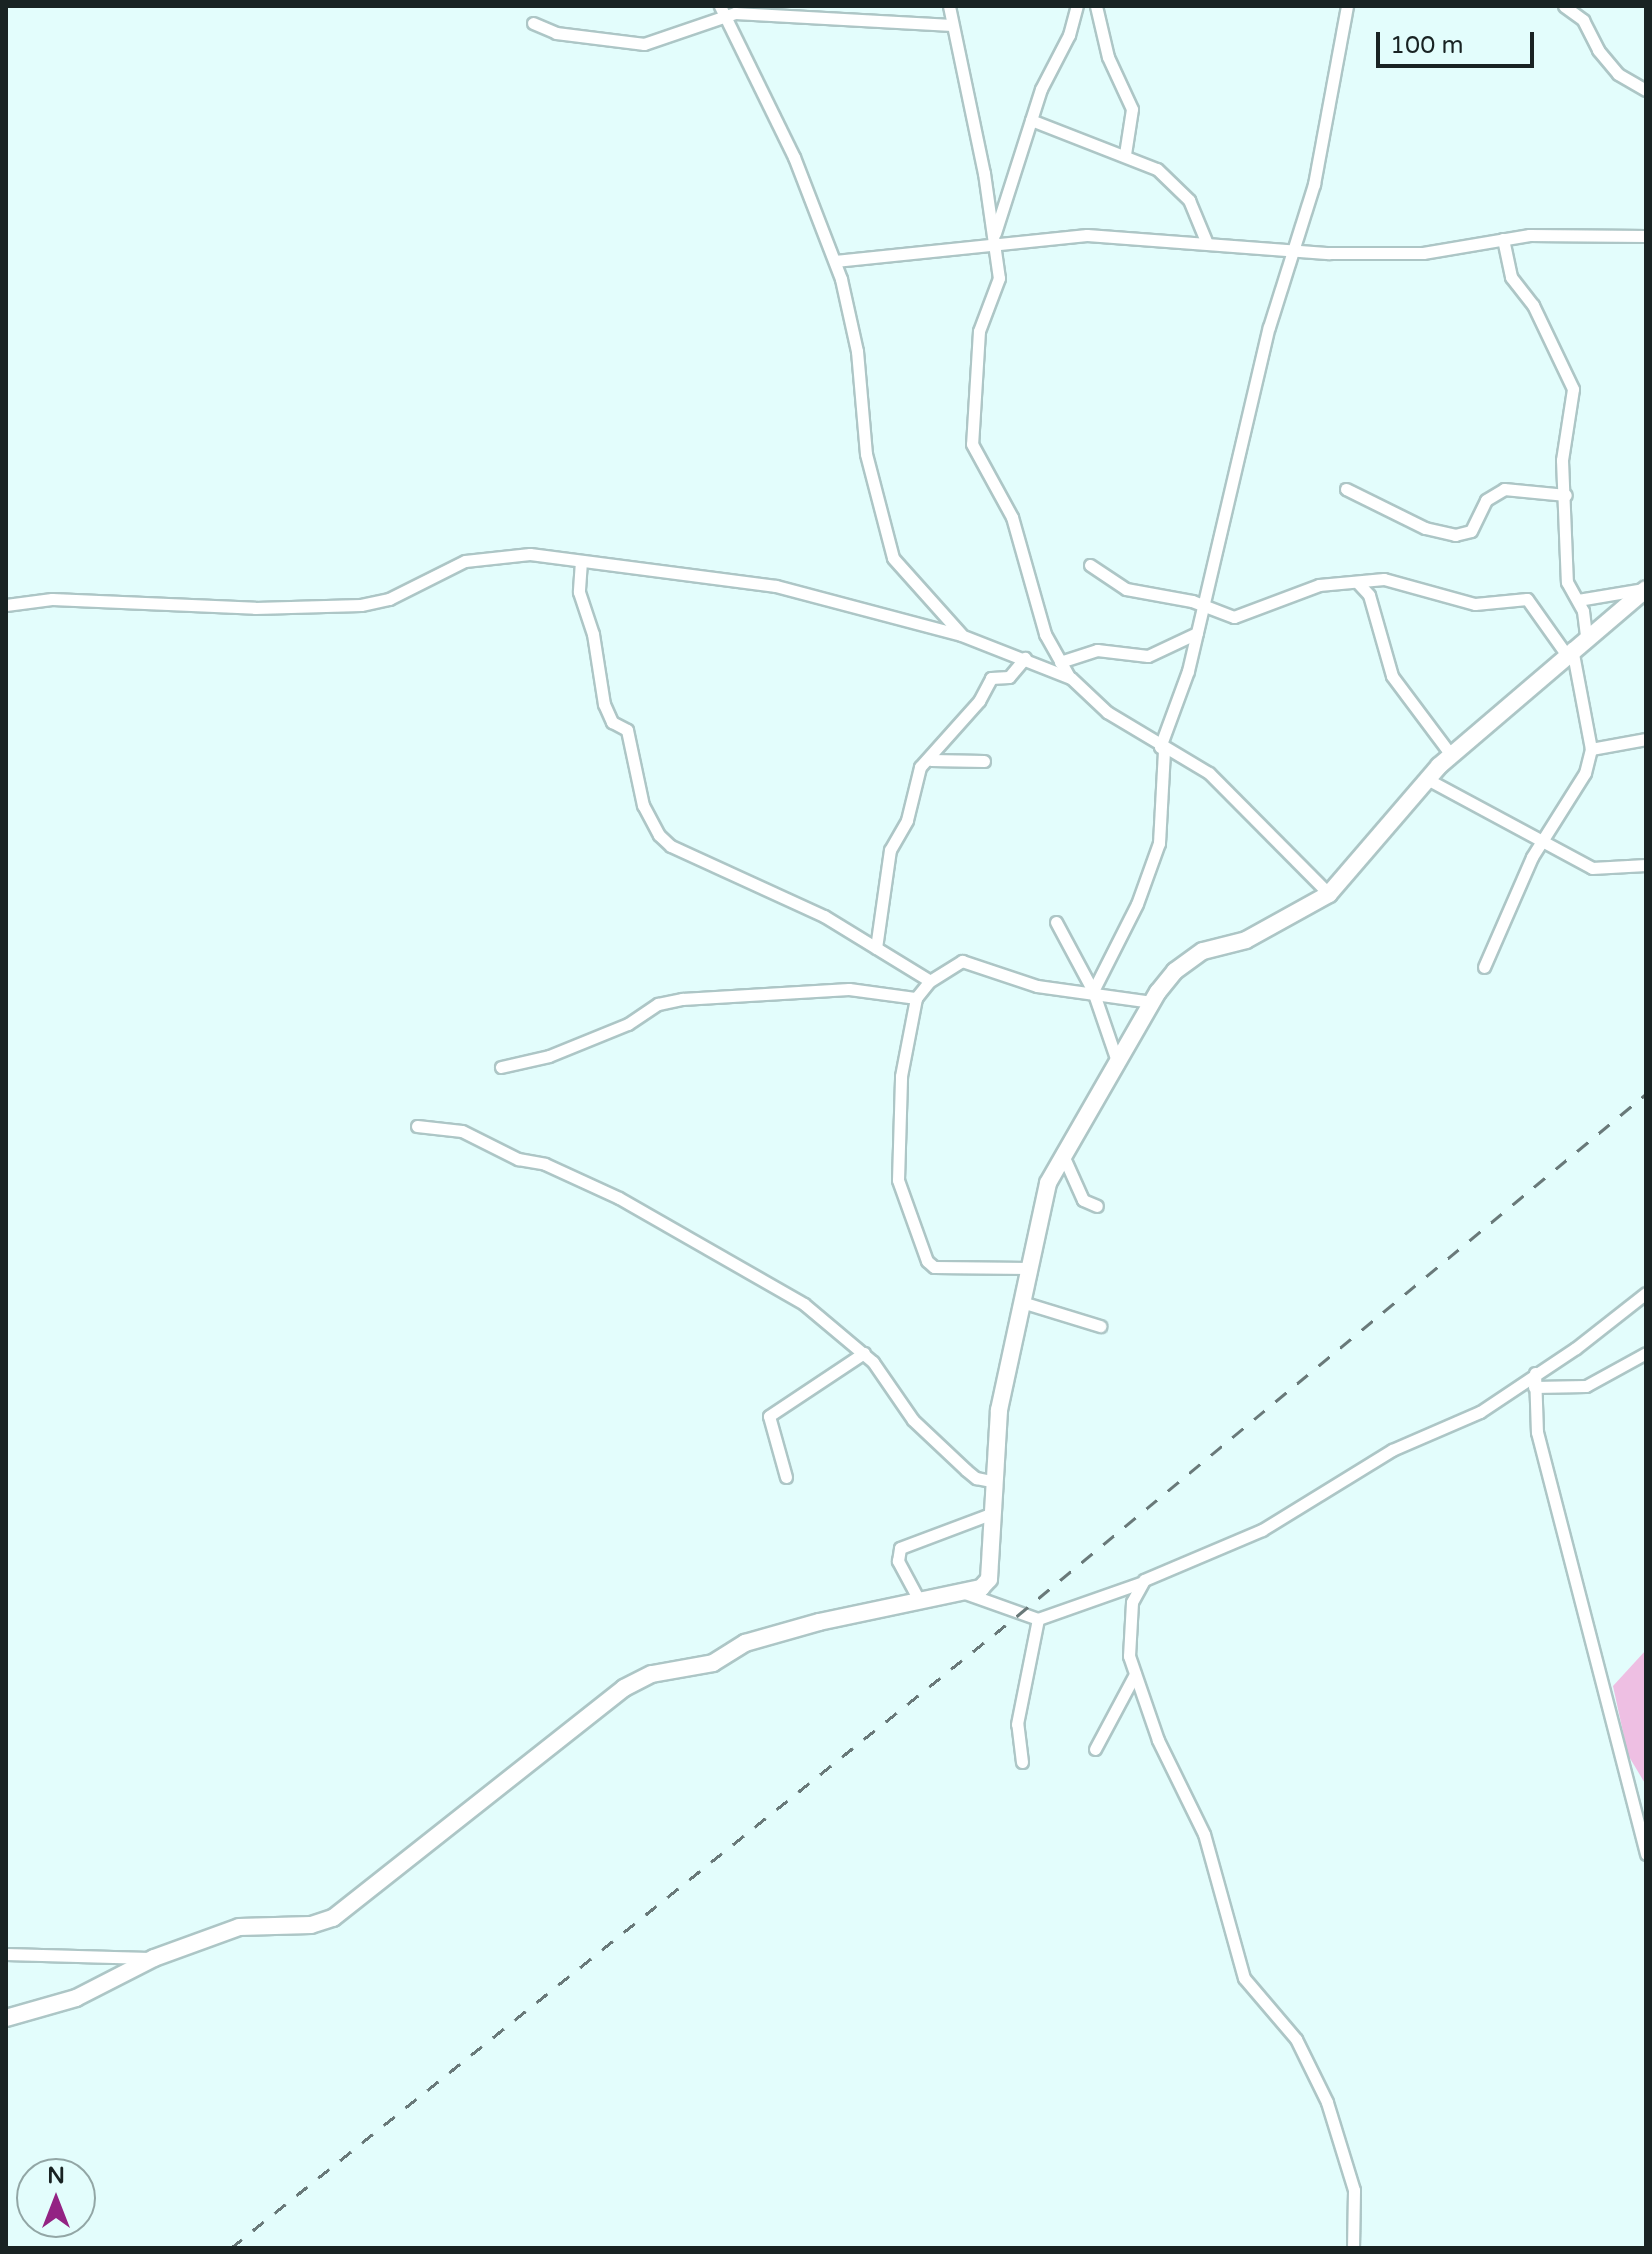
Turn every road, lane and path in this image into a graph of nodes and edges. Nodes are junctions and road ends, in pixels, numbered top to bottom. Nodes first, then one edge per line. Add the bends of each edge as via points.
1 (949, 6) edge
2 (1077, 6) edge
3 (1096, 6) edge
4 (1347, 6) edge
5 (1564, 6) edge
6 (721, 10) edge
7 (533, 23) dead end
8 (952, 25) junction
9 (1646, 90) edge
10 (1031, 120) junction
11 (1125, 154) junction
12 (1646, 236) edge
13 (995, 238) junction
14 (1503, 239) junction
15 (1206, 241) junction
16 (1292, 250) junction
17 (835, 261) junction
18 (1346, 489) dead end
19 (1566, 495) junction
20 (581, 561) junction
21 (1090, 565) dead end
22 (1358, 583) junction
23 (1645, 589) edge
24 (1578, 600) junction
25 (6, 605) edge
26 (1202, 605) junction
27 (1197, 633) junction
28 (961, 635) junction
29 (1586, 635) junction
30 (1569, 651) junction
31 (1025, 658) junction
32 (1060, 662) junction
33 (1071, 678) junction
34 (1646, 739) edge
35 (1162, 748) junction
36 (1591, 749) junction
37 (1451, 755) junction
38 (931, 760) junction
39 (984, 761) dead end
40 (1427, 779) junction
41 (1543, 839) junction
42 (1646, 865) edge
43 (1329, 894) junction
44 (1056, 922) dead end
45 (876, 948) junction
46 (1484, 967) dead end
47 (930, 981) junction
48 (1094, 994) junction
49 (916, 998) junction
50 (1152, 1002) junction
51 (1118, 1065) junction
52 (501, 1067) dead end
53 (417, 1126) dead end
54 (1062, 1152) junction
55 (1097, 1206) dead end
56 (1029, 1268) junction
57 (1646, 1293) edge
58 (1022, 1302) junction
59 (1100, 1326) dead end
60 (864, 1353) junction
61 (1646, 1353) edge
62 (1535, 1373) junction
63 (1534, 1387) junction
64 (786, 1477) dead end
65 (996, 1482) junction
66 (993, 1513) junction
67 (1140, 1583) junction
68 (965, 1593) junction
69 (920, 1602) junction
70 (1038, 1619) junction
71 (1135, 1674) junction
72 (1095, 1749) dead end
73 (1022, 1762) dead end
74 (1644, 1836) edge
75 (1646, 1854) edge
76 (6, 1954) edge
77 (154, 1958) junction
78 (6, 2018) edge
79 (1353, 2248) edge

1 - 8 street
2 - 10 street
3 - 11 street via 1108,57 1132,109
4 - 16 street via 1314,184
5 - 9 street via 1583,20 1618,74
6 - 7 street via 653,43 570,36
6 - 8 street
6 - 17 street via 794,157
8 - 13 street
10 - 11 street
10 - 13 street
11 - 15 street via 1157,169 1181,189
12 - 14 street
13 - 15 street via 1087,235
13 - 17 street
13 - 32 street via 999,278 979,331 971,434 1012,517 1045,634
14 - 16 street via 1423,253
14 - 19 street via 1511,277 1533,305 1573,389 1562,450
15 - 16 street
16 - 26 street via 1262,353 1254,406 1228,482
17 - 28 street via 857,351 866,454 893,558
18 - 19 street via 1425,528 1455,535 1471,531 1486,500 1504,489
19 - 24 street via 1567,582
20 - 25 street via 497,555 441,569 389,599 361,605 255,608 52,599
20 - 28 street via 776,586
20 - 45 street via 579,592 593,634 604,704 612,722 627,730 650,824 671,846 814,911
21 - 26 street via 1126,589
22 - 26 street via 1302,590 1234,617
22 - 30 street via 1392,580 1478,605 1527,599
22 - 37 street via 1369,595 1392,676
23 - 24 street
23 - 29 street
24 - 29 street
26 - 27 street
27 - 32 street via 1148,656 1097,650
27 - 35 street
28 - 31 street
29 - 30 street
30 - 36 street
30 - 37 street
31 - 33 street
31 - 38 street via 1009,677 991,678
32 - 33 street
33 - 35 street via 1107,712
34 - 36 street
35 - 43 street via 1209,773
35 - 48 street via 1159,843
36 - 41 street via 1580,784
37 - 40 street
38 - 39 street
38 - 45 street via 914,781 907,820 890,850
40 - 41 street
40 - 43 street
41 - 42 street via 1592,868
41 - 46 street
43 - 50 street via 1246,940 1189,960
44 - 48 street
45 - 47 street
47 - 48 street via 968,961 1037,986
47 - 49 street
48 - 50 street
48 - 51 street
49 - 52 street via 849,989 682,999 658,1004 628,1024 549,1056
49 - 56 street via 901,1076 898,1180 927,1261 934,1267
50 - 51 street
51 - 54 street
53 - 60 street via 462,1131 619,1198 804,1304
54 - 55 street via 1083,1200
54 - 56 street via 1048,1183
56 - 58 street
57 - 62 street
58 - 59 street
58 - 65 street via 999,1410
60 - 64 street via 769,1416
60 - 65 street via 913,1420 976,1478
61 - 63 street via 1586,1386
62 - 63 street
62 - 67 street via 1480,1412 1392,1450 1290,1515
63 - 74 street via 1537,1432
65 - 66 street
66 - 68 street via 989,1579
66 - 69 street via 900,1548 898,1561
67 - 70 street
67 - 71 street via 1127,1631
68 - 69 street
68 - 70 street via 1017,1616
69 - 77 street via 819,1622 745,1643 713,1663 677,1667 637,1681 333,1918 311,1925 239,1927
70 - 73 street via 1017,1724
71 - 72 street
71 - 79 street via 1158,1740 1204,1834 1244,1978 1296,2039 1327,2102 1354,2190
74 - 75 street
76 - 77 street
77 - 78 street via 76,1998

